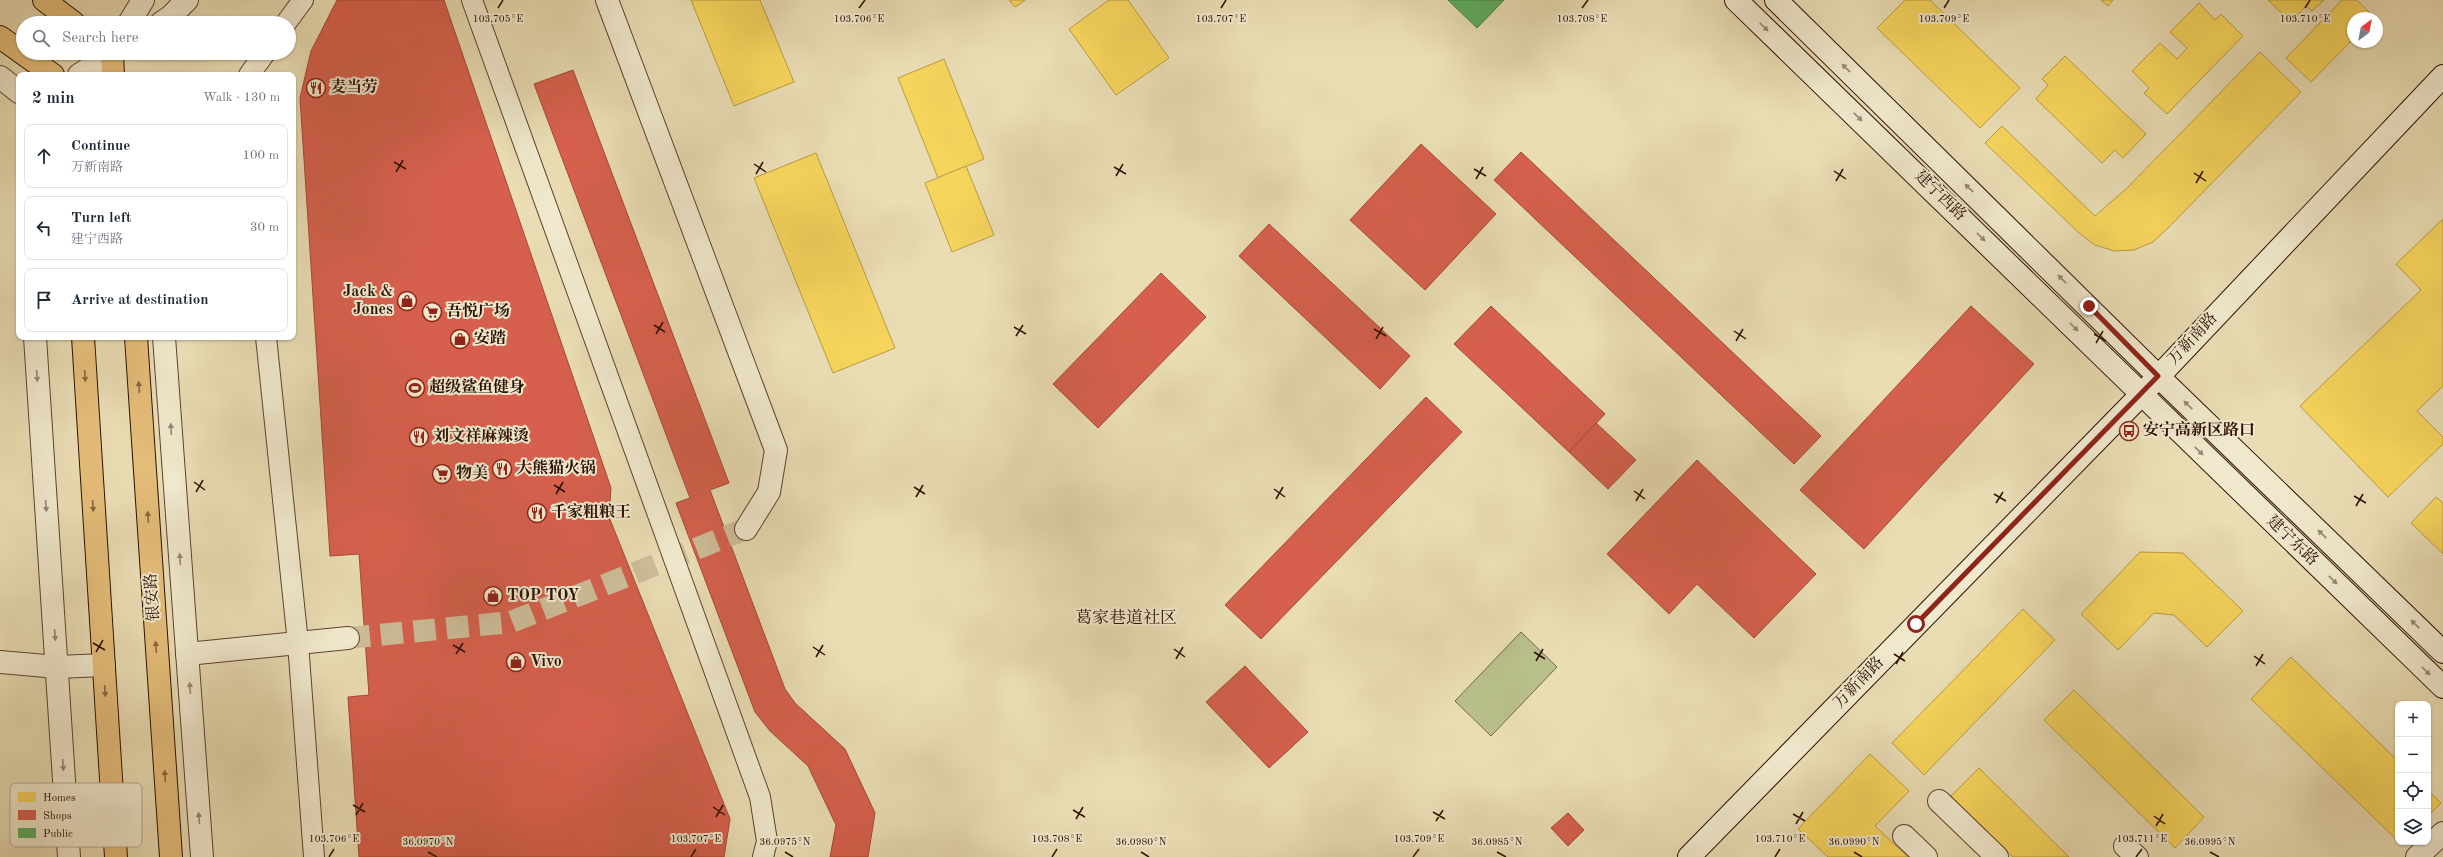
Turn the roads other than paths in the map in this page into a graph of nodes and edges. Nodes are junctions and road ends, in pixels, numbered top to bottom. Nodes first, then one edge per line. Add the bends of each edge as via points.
1 (44, 0) edge
2 (143, 0) edge
3 (187, 0) edge
4 (303, 0) edge
5 (472, 0) edge
6 (607, 0) edge
7 (1736, 0) edge
8 (1776, 0) edge
9 (65, 16) edge
10 (133, 16) edge
11 (171, 16) edge
12 (291, 16) edge
13 (0, 37) edge
14 (16, 48) edge
15 (32, 60) edge
16 (102, 60) edge
17 (112, 60) edge
18 (115, 60) edge
19 (260, 60) edge
20 (49, 72) edge
21 (84, 72) edge
22 (113, 72) edge
23 (120, 72) edge
24 (251, 72) edge
25 (2443, 76) edge
26 (0, 77) edge
27 (16, 90) edge
28 (35, 340) edge
29 (83, 340) edge
30 (136, 340) edge
31 (164, 340) edge
32 (266, 340) edge
33 (2158, 376) junction
34 (2141, 395) junction
35 (746, 529) tunnel mouth
36 (348, 638) tunnel mouth
37 (298, 643) junction
38 (2443, 652) edge
39 (187, 654) junction
40 (0, 662) edge
41 (104, 665) junction
42 (57, 667) junction
43 (2443, 687) edge
44 (64, 783) edge
45 (111, 783) edge
46 (1939, 801) dead end
47 (2443, 833) edge
48 (1904, 836) dead end
49 (68, 847) edge
50 (115, 847) edge
51 (69, 857) edge
52 (116, 857) edge
53 (172, 857) edge
54 (202, 857) edge
55 (314, 857) edge
56 (763, 857) edge
57 (1689, 857) edge
58 (1926, 857) edge
59 (1997, 857) edge
60 (2417, 857) edge

1 - 9 main road
2 - 10 main road
3 - 11 main road
4 - 12 street
5 - 56 street via 760,797 767,840
6 - 35 main road via 776,450 769,492
7 -> 34 main road, 建宁西路 via 2064,317
33 -> 8 main road, 建宁西路
13 - 14 main road
15 - 20 main road
16 - 21 main road
17 - 22 main road
18 - 23 main road
19 - 24 street
25 - 33 main road, 万新南路
26 - 27 main road
28 -> 42 main road
29 -> 41 main road
53 -> 30 main road, 银安路
39 -> 31 main road
32 - 37 street
33 - 34 main road, 万新南路
38 -> 33 main road, 建宁东路
34 -> 43 main road, 建宁东路
34 - 57 main road, 万新南路
36 - 37 main road
37 - 39 main road
37 - 55 street
54 -> 39 main road
40 - 42 main road
41 - 42 main road
41 -> 45 main road
42 -> 44 main road
46 - 59 main road
47 - 60 main road
48 - 58 main road
49 -> 51 main road
50 -> 52 main road

